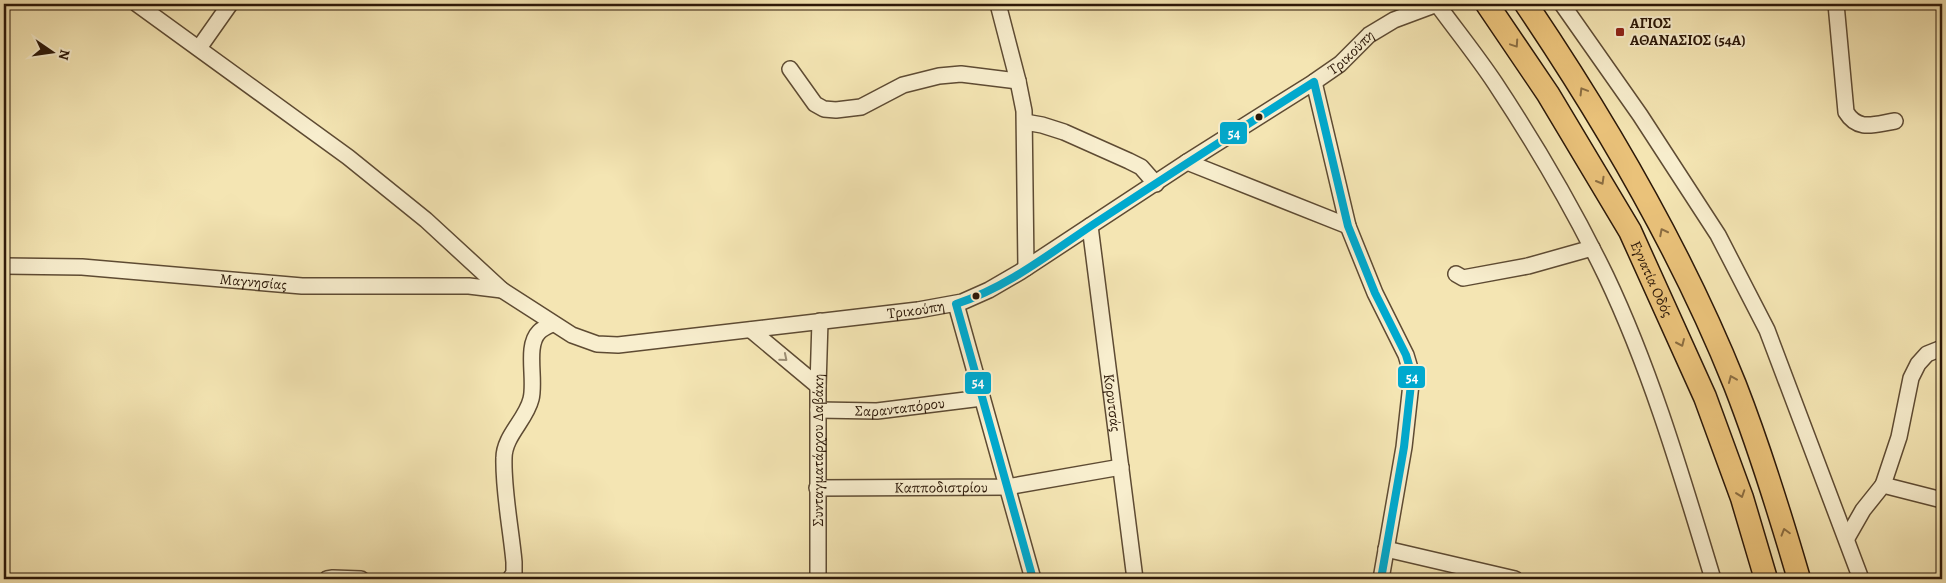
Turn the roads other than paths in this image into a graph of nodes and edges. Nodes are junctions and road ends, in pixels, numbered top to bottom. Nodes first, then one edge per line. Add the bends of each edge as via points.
1 (137, 4) edge
2 (230, 4) edge
3 (998, 4) edge
4 (1437, 4) edge
5 (1487, 4) edge
6 (1526, 4) edge
7 (1562, 4) edge
8 (1836, 4) edge
9 (199, 48) junction
10 (790, 69) dead end
11 (1018, 81) junction
12 (1314, 82) junction
13 (1025, 122) junction
14 (1895, 122) dead end
15 (1187, 162) junction
16 (1156, 184) junction
17 (1090, 226) junction
18 (1348, 226) junction
19 (1592, 248) junction
20 (4, 266) edge
21 (1026, 268) junction
22 (1456, 274) dead end
23 (502, 290) junction
24 (956, 304) junction
25 (820, 320) junction
26 (552, 324) junction
27 (751, 330) junction
28 (1942, 348) edge
29 (818, 386) junction
30 (982, 398) junction
31 (818, 410) junction
32 (1121, 467) junction
33 (1883, 485) junction
34 (817, 488) junction
35 (1007, 488) junction
36 (1942, 500) edge
37 (1847, 538) junction
38 (1386, 549) junction
39 (513, 577) edge
40 (327, 579) edge
41 (361, 579) edge
42 (818, 579) edge
43 (1033, 579) edge
44 (1135, 579) edge
45 (1381, 579) edge
46 (1515, 579) edge
47 (1713, 579) edge
48 (1766, 579) edge
49 (1799, 579) edge
50 (1861, 579) edge

1 - 9 street, Τρικούπη
2 - 9 street
3 - 11 street
4 - 12 street, Τρικούπη via 1394,20 1369,35 1340,64
4 - 19 street via 1516,116
5 -> 48 highway, Εγνατία Οδός via 1548,94 1630,231 1705,397 1742,498
49 -> 6 highway, Εγνατία Οδός via 1772,487 1734,384 1686,277 1618,149
7 - 37 street via 1640,115 1718,235 1767,330
8 - 14 street via 1846,112 1853,122 1862,126
9 - 23 street, Τρικούπη via 348,157 426,220
10 - 11 street via 814,104 836,110 861,107 903,85 940,76 961,74
11 - 13 street
12 - 15 street, Τρικούπη
12 - 18 street
13 - 16 street via 1064,132 1129,161 1144,170
13 - 21 street
15 - 16 street, Τρικούπη
15 - 18 street
16 - 17 street, Τρικούπη
17 - 21 street, Τρικούπη
17 - 32 street, Κορυτσάς
18 - 38 street via 1412,375 1405,439
19 - 22 street via 1528,266 1463,278
19 - 47 street via 1650,380
20 - 23 street, Μαγνησίας via 82,267 342,288 469,286
21 - 24 street, Τρικούπη via 989,290
23 - 26 street, Τρικούπη
24 - 25 street, Τρικούπη
24 - 30 street
25 - 27 street, Τρικούπη
25 - 29 street, Συνταγματάρχου Δαβάκη
26 - 27 street, Τρικούπη via 582,340 618,345
26 - 39 street via 540,330 535,337 531,398 505,449
27 -> 29 street
28 - 33 street via 1927,354 1911,378
29 - 31 street, Συνταγματάρχου Δαβάκη
30 - 31 street, Σαρανταπόρου via 877,410
30 - 35 street
31 - 34 street, Συνταγματάρχου Δαβάκη
32 - 35 street, Καπποδιστρίου
32 - 44 street, Κορυτσάς
33 - 36 street
33 - 37 street
34 - 35 street, Καπποδιστρίου
34 - 42 street, Συνταγματάρχου Δαβάκη
35 - 43 street
37 - 50 street
38 - 45 street
38 - 46 street
40 - 41 street

